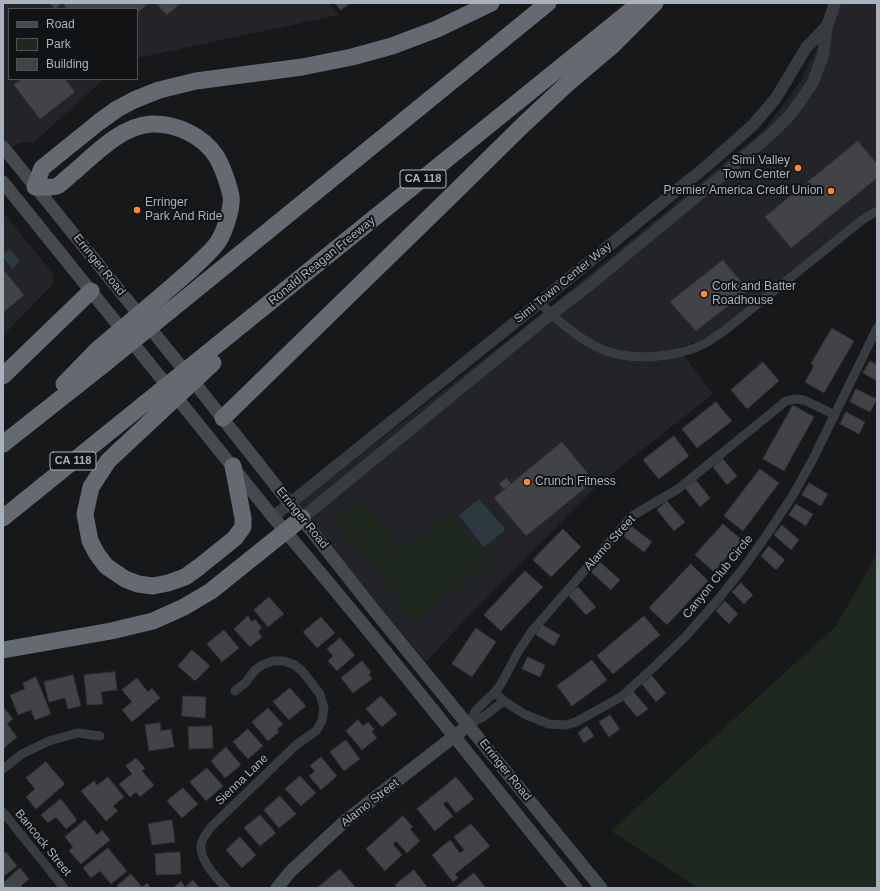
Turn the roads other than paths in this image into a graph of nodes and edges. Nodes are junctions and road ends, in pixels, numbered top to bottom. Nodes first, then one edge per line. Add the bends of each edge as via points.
1 (491, 3) edge
2 (548, 3) edge
3 (640, 3) edge
4 (655, 3) edge
5 (835, 3) edge
6 (827, 26) junction
7 (3, 148) edge
8 (705, 167) junction
9 (717, 180) junction
10 (3, 182) edge
11 (35, 187) junction
12 (877, 211) edge
13 (91, 291) junction
14 (540, 303) junction
15 (551, 314) junction
16 (877, 328) edge
17 (103, 355) junction
18 (209, 359) junction
19 (3, 376) edge
20 (835, 415) junction
21 (223, 418) junction
22 (9, 439) edge
23 (233, 466) junction
24 (290, 504) junction
25 (273, 517) junction
26 (3, 518) edge
27 (302, 518) junction
28 (286, 531) junction
29 (3, 650) edge
30 (235, 691) dead end
31 (495, 692) junction
32 (504, 702) junction
33 (468, 725) junction
34 (100, 736) dead end
35 (454, 736) junction
36 (3, 769) edge
37 (3, 812) edge
38 (64, 888) edge
39 (226, 888) edge
40 (278, 888) edge
41 (576, 888) edge
42 (601, 888) edge

1 - 11 highway via 437,29 392,46 352,57 302,68 196,81 159,90 134,100 99,122 42,168
2 - 17 highway, bridge via 171,310
3 - 18 highway, Ronald Reagan Freeway / CA 118 via 298,281
4 - 21 highway via 612,46 523,124
5 - 6 street, Simi Town Center Way
6 - 8 street, Simi Town Center Way via 806,48 776,98 753,125
6 - 9 street, Simi Town Center Way via 823,55 813,82 799,103 771,134
7 - 11 main road, Erringer Road
8 - 9 street
8 - 14 street, Simi Town Center Way
9 - 15 street, Simi Town Center Way
10 - 13 main road, Erringer Road
11 - 17 highway, bridge via 56,186 117,136 136,127 151,124 172,126 192,134 206,144 217,157 225,175 232,197 226,225 218,242
11 - 21 main road, Erringer Road
12 - 15 street via 862,220 724,331 705,343 684,351 657,357 640,357 602,350 587,342
13 - 19 highway
13 - 23 main road, Erringer Road
14 - 15 street
14 - 24 street, Simi Town Center Way
15 - 27 street, Simi Town Center Way
16 - 20 street, Canyon Club Circle
17 - 22 highway
18 - 23 highway, bridge via 155,417 108,461 91,487 85,514 90,541 96,554 106,566 125,579 138,584 153,586 185,577 235,538 243,527
18 - 26 highway, CA 118, bridge via 144,404
20 - 31 street, Alamo Street via 804,400 786,401 678,489 632,516 532,631
20 - 32 street, Canyon Club Circle via 792,495 744,567 686,636 654,668 620,697 566,725 549,724
21 - 24 main road, Erringer Road
23 - 25 main road, Erringer Road
24 - 25 street, Simi Town Center Way
24 - 27 main road, Erringer Road
25 - 28 main road, Erringer Road
27 - 28 highway
27 - 33 main road, Erringer Road
28 - 29 highway via 211,591 153,621
28 - 35 main road, Erringer Road
30 - 39 street, Sienna Lane via 262,665 272,661 284,661 295,665 303,672 320,694 324,708 322,721 316,731 296,745 211,827 203,838 201,846 205,863
31 - 32 street, Canyon Club Circle
31 - 33 street, Alamo Street via 476,710
32 - 33 street, Alamo Street
33 - 35 main road, Alamo Street
33 - 42 main road, Erringer Road
34 - 36 street via 78,733 49,741 22,754
35 - 40 main road, Alamo Street via 345,821 290,872
35 - 41 main road, Erringer Road
37 - 38 street, Bancock Street

